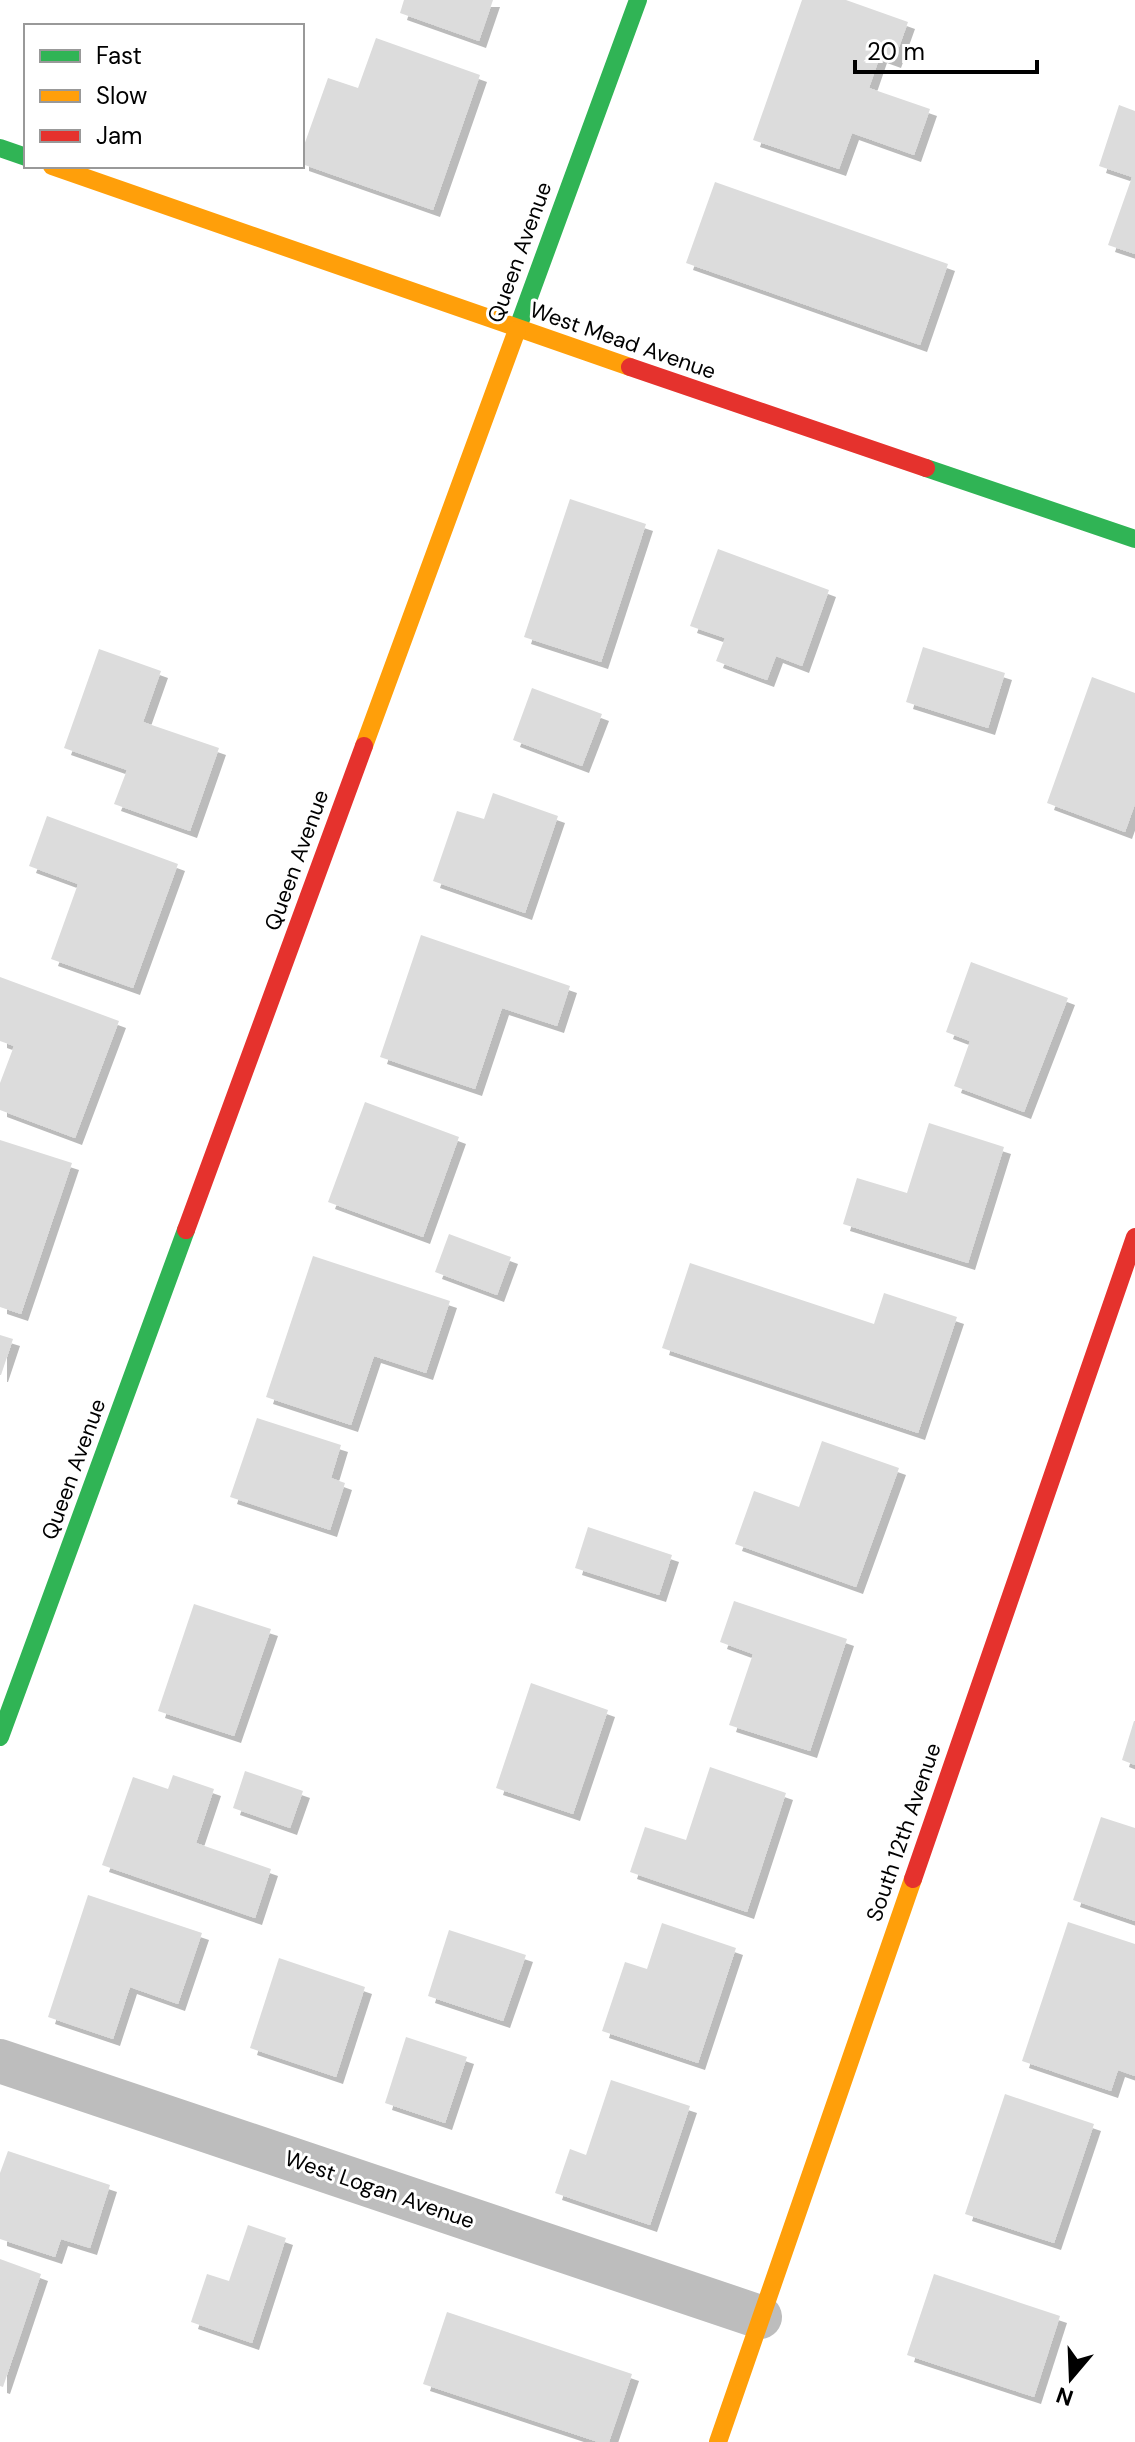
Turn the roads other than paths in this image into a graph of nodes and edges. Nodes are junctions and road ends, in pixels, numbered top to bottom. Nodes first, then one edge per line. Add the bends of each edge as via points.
1 (638, 0) edge
2 (0, 148) edge
3 (24, 156) edge
4 (58, 168) edge
5 (517, 329) junction
6 (1135, 539) edge
7 (1135, 1237) edge
8 (0, 1737) edge
9 (0, 2061) edge
10 (760, 2317) junction
11 (718, 2442) edge

1 - 5 street, Queen Avenue
2 - 3 street
4 - 5 street, West Mead Avenue
5 - 6 street, West Mead Avenue
5 - 8 street, Queen Avenue
7 - 10 street, South 12th Avenue
9 - 10 street, West Logan Avenue
10 - 11 street, South 12th Avenue

